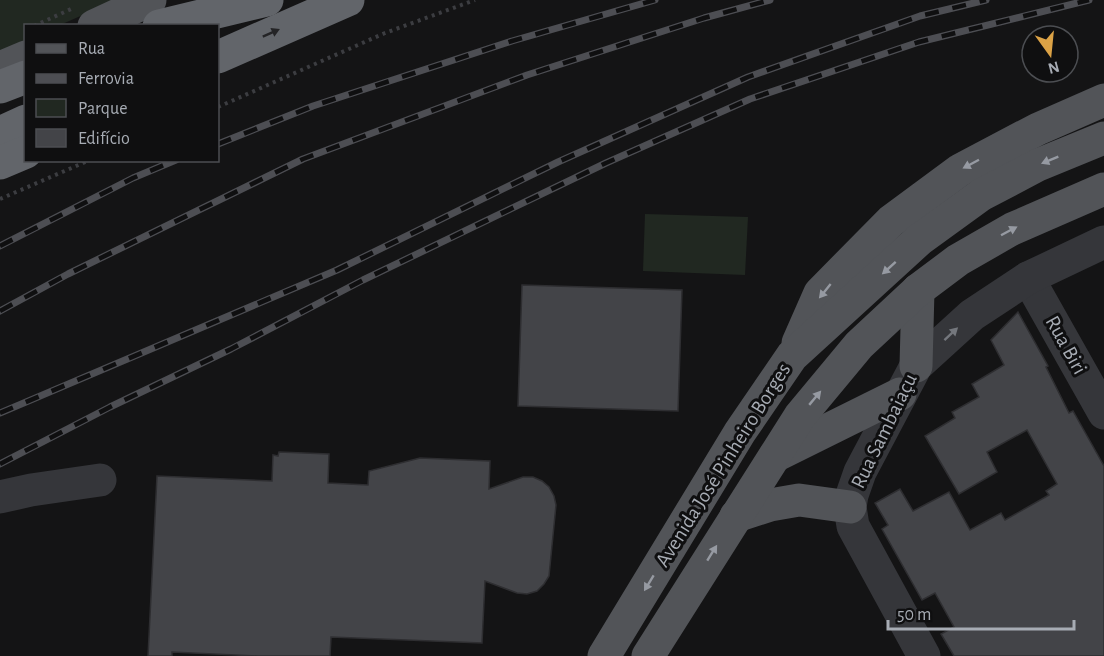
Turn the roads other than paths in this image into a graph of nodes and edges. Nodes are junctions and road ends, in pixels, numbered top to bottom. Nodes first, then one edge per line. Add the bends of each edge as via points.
1 (150, 0) edge
2 (267, 0) edge
3 (348, 0) edge
4 (87, 15) edge
5 (167, 24) edge
6 (219, 24) edge
7 (219, 57) edge
8 (24, 58) edge
9 (0, 68) edge
10 (24, 78) edge
11 (0, 87) edge
12 (1104, 100) edge
13 (24, 122) edge
14 (0, 133) edge
15 (1104, 138) edge
16 (24, 153) edge
17 (0, 163) edge
18 (1104, 189) edge
19 (1104, 242) edge
20 (1028, 278) junction
21 (918, 290) junction
22 (792, 356) junction
23 (916, 366) junction
24 (900, 394) junction
25 (1104, 413) edge
26 (774, 456) junction
27 (100, 480) dead end
28 (0, 497) edge
29 (850, 507) junction
30 (736, 516) junction
31 (604, 656) edge
32 (648, 656) edge
33 (924, 656) edge

1 - 4 main road
2 - 5 highway
2 - 6 highway
7 -> 3 highway
8 - 9 main road
10 - 11 highway
12 -> 22 main road via 1023,136 960,170 891,221 820,293
13 - 14 highway
15 -> 22 main road, Avenida José Pinheiro Borges via 1038,165 981,195 919,240
16 - 17 highway
21 -> 18 main road, Avenida José Pinheiro Borges via 958,260 1012,229
19 - 20 street, Rua Sambaiaçu
23 -> 20 street, Rua Sambaiaçu via 972,315
20 - 25 street, Rua Biri
21 - 23 main road
26 -> 21 main road, Avenida José Pinheiro Borges via 800,416 859,345
22 -> 31 main road, Avenida José Pinheiro Borges via 740,432
23 - 24 street, Rua Sambaiaçu
24 - 26 main road
24 - 29 street, Rua Sambaiaçu via 860,472
26 - 30 main road, Avenida José Pinheiro Borges
27 - 28 street
29 - 30 main road via 799,500
29 - 33 street via 860,542
32 -> 30 main road, Avenida José Pinheiro Borges

